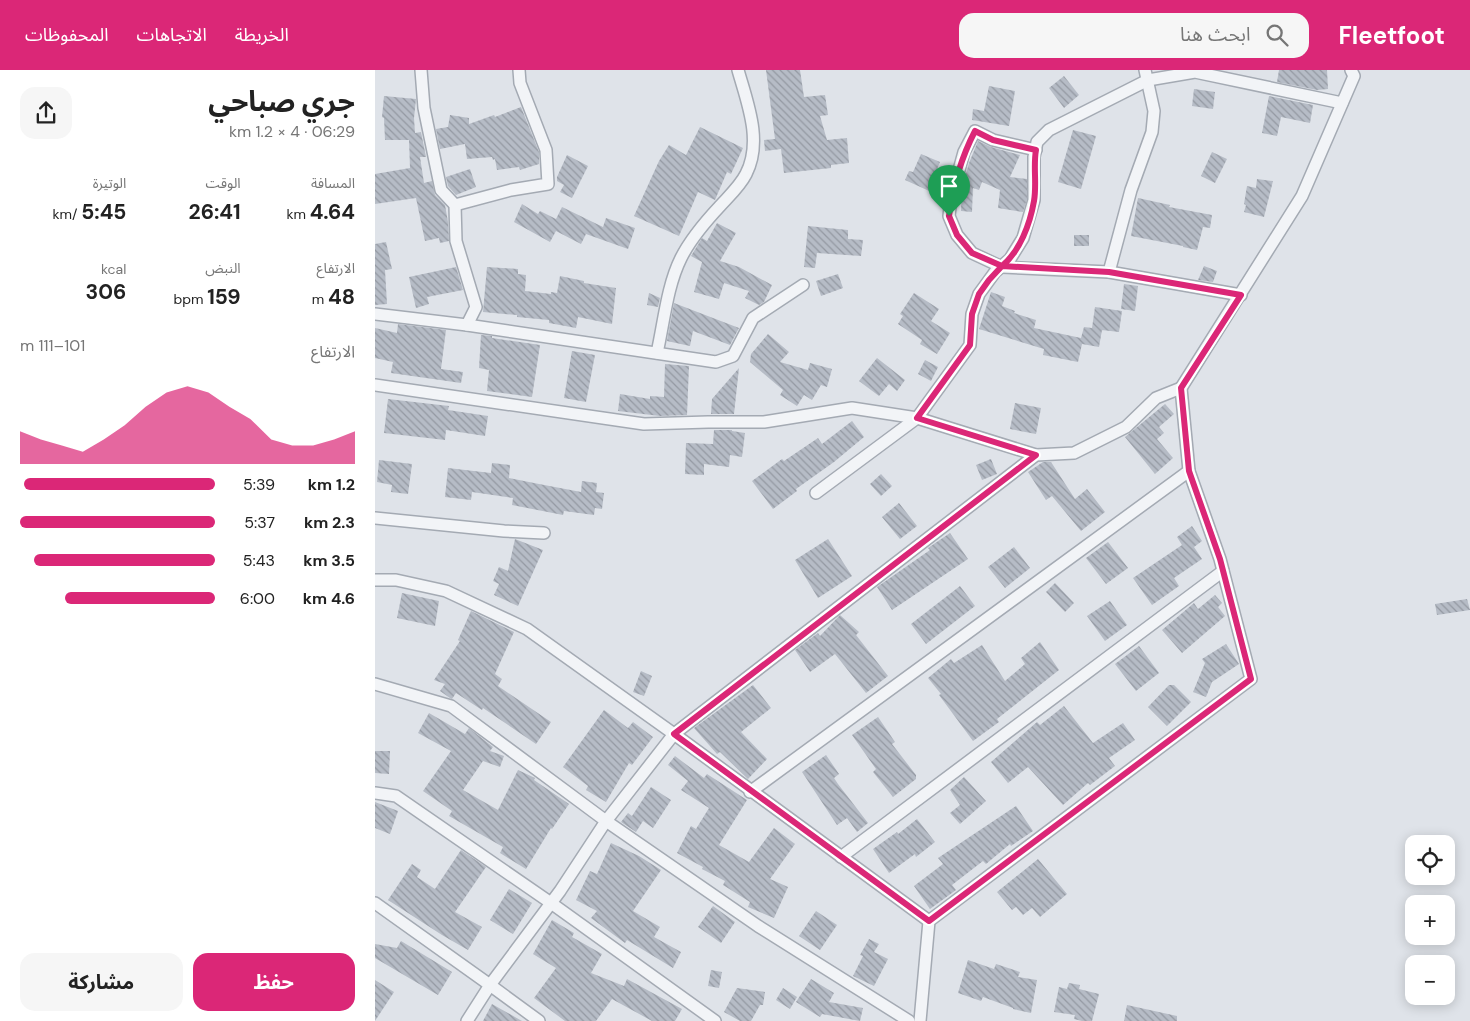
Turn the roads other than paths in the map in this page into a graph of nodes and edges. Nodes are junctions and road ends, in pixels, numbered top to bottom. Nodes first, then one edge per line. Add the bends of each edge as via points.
1 (421, 70) edge
2 (519, 70) edge
3 (738, 70) edge
4 (1351, 70) edge
5 (1146, 75) edge
6 (1342, 103) junction
7 (1036, 150) junction
8 (455, 205) junction
9 (1002, 266) junction
10 (1109, 272) junction
11 (803, 285) dead end
12 (1241, 295) junction
13 (375, 314) edge
14 (467, 325) junction
15 (657, 353) junction
16 (375, 385) edge
17 (1181, 388) junction
18 (917, 418) junction
19 (1036, 455) junction
20 (1189, 471) junction
21 (816, 493) dead end
22 (375, 518) edge
23 (545, 533) dead end
24 (1223, 571) junction
25 (375, 580) edge
26 (375, 684) edge
27 (674, 734) junction
28 (750, 792) junction
29 (375, 794) edge
30 (606, 821) junction
31 (841, 857) junction
32 (375, 903) edge
33 (551, 903) junction
34 (929, 921) junction
35 (490, 985) junction
36 (467, 1021) edge
37 (539, 1021) edge
38 (715, 1021) edge
39 (909, 1021) edge
40 (920, 1021) edge

1 - 8 street via 424,108 441,190
2 - 8 street via 519,83 546,150 548,184
3 - 15 street via 751,115 753,153 746,174 695,234 681,258 672,281
4 - 6 street via 1354,76
5 - 6 street via 1195,72
5 - 7 street via 1049,130 1037,142
5 - 10 street via 1154,111 1152,132 1131,190
6 - 12 street via 1302,196
7 - 9 street via 1034,200 1023,238 1011,259
7 - 9 street via 993,140 975,131 964,152 949,216 957,235 972,253
8 - 14 street via 456,241 476,306
9 - 10 street
9 - 18 street via 979,294 972,314 970,345
10 - 12 street
11 - 15 street via 753,318 733,356 716,362
12 - 17 street
13 - 14 street
14 - 15 street
16 - 18 street via 644,424 764,422 852,408
17 - 19 street via 1156,398 1126,427 1074,453
17 - 20 street
18 - 19 street
18 - 21 street
19 - 27 street
20 - 24 street
20 - 28 street
22 - 23 street
24 - 31 street
24 - 34 street via 1251,679
25 - 27 street via 396,580 446,591 527,629
26 - 30 street via 451,706
27 - 28 street
27 - 30 street
28 - 31 street
29 - 33 street via 396,796
30 - 33 street
30 - 39 street via 759,926
31 - 34 street
32 - 35 street
33 - 35 street
33 - 38 street
34 - 40 street
35 - 36 street
35 - 37 street

